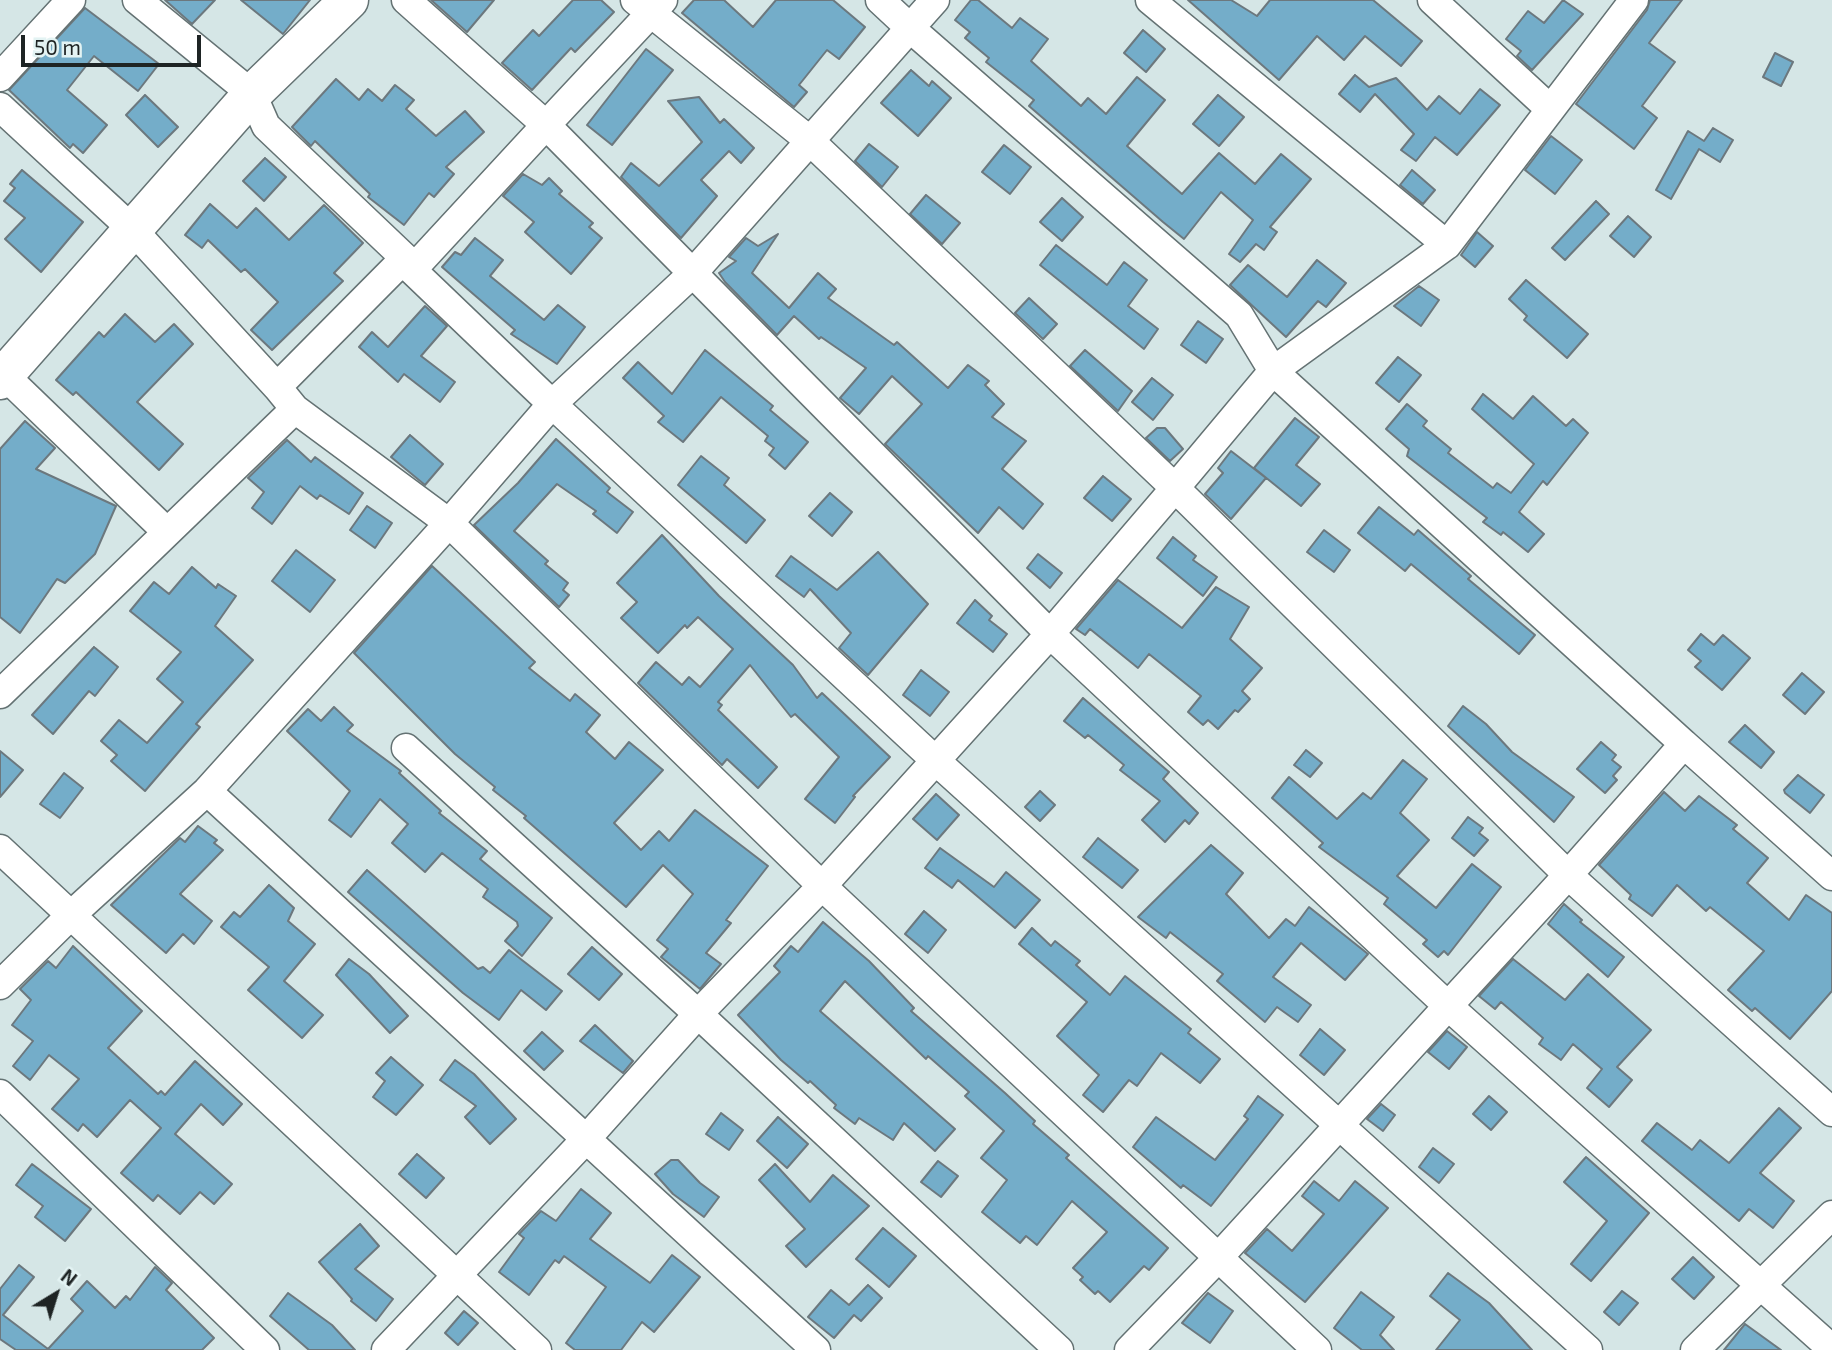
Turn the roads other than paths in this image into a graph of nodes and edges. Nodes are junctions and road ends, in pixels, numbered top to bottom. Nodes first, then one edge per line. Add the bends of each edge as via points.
1 (71, 0) edge
2 (137, 0) edge
3 (349, 0) edge
4 (406, 0) edge
5 (880, 0) edge
6 (935, 0) edge
7 (1150, 0) edge
8 (1432, 0) edge
9 (1634, 0) edge
10 (650, 4) edge
11 (910, 28) junction
12 (0, 77) edge
13 (252, 94) junction
14 (0, 107) edge
15 (1550, 109) junction
16 (546, 125) junction
17 (809, 140) junction
18 (132, 229) junction
19 (1447, 245) junction
20 (409, 264) junction
21 (692, 274) junction
22 (1273, 371) junction
23 (1, 376) edge
24 (277, 387) junction
25 (552, 404) junction
26 (295, 409) junction
27 (1175, 488) junction
28 (449, 523) junction
29 (166, 532) junction
30 (1050, 634) junction
31 (0, 694) edge
32 (1684, 744) junction
33 (406, 748) dead end
34 (936, 761) junction
35 (207, 791) junction
36 (0, 849) edge
37 (1568, 875) junction
38 (1832, 876) edge
39 (822, 886) junction
40 (69, 917) junction
41 (0, 985) edge
42 (1448, 1006) junction
43 (698, 1014) junction
44 (0, 1094) edge
45 (1832, 1112) edge
46 (1338, 1127) junction
47 (587, 1138) junction
48 (1832, 1215) edge
49 (1217, 1259) junction
50 (458, 1277) junction
51 (1761, 1285) junction
52 (1832, 1349) edge
53 (265, 1350) edge
54 (386, 1350) edge
55 (537, 1350) edge
56 (816, 1350) edge
57 (1059, 1350) edge
58 (1129, 1350) edge
59 (1317, 1350) edge
60 (1588, 1350) edge
61 (1695, 1350) edge

1 - 12 street
2 - 13 street
3 - 13 main road
4 - 16 street
5 - 11 street
6 - 11 street
7 - 19 street
8 - 15 street
9 - 15 street
10 - 16 street
10 - 17 street
11 - 17 street
11 - 22 street via 1240,315
13 - 18 main road
13 - 20 street via 266,126
14 - 18 street
15 - 19 street
16 - 20 street
16 - 21 street
17 - 21 street
17 - 27 street
18 - 23 main road
18 - 24 street
19 - 22 street
20 - 24 street
20 - 25 street
21 - 25 street
21 - 30 street
22 - 27 street
22 - 32 street
23 - 29 street
24 - 26 street
25 - 28 street
25 - 34 street
26 - 28 street
26 - 29 street
27 - 30 street
27 - 37 street
28 - 35 street
28 - 39 street
29 - 31 street
30 - 34 street
30 - 42 street
32 - 37 street
32 - 38 street
33 - 43 street
34 - 39 street
34 - 46 street
35 - 40 street
35 - 47 street
36 - 40 street
37 - 42 street
37 - 45 street
39 - 43 street
39 - 49 street
40 - 41 street
40 - 50 street
42 - 46 street
42 - 51 street
43 - 47 street
43 - 57 street
44 - 53 street
46 - 49 street
46 - 60 street
47 - 50 street
47 - 56 street
48 - 51 street
49 - 58 street
49 - 59 street
50 - 54 street
50 - 55 street
51 - 52 street
51 - 61 street

